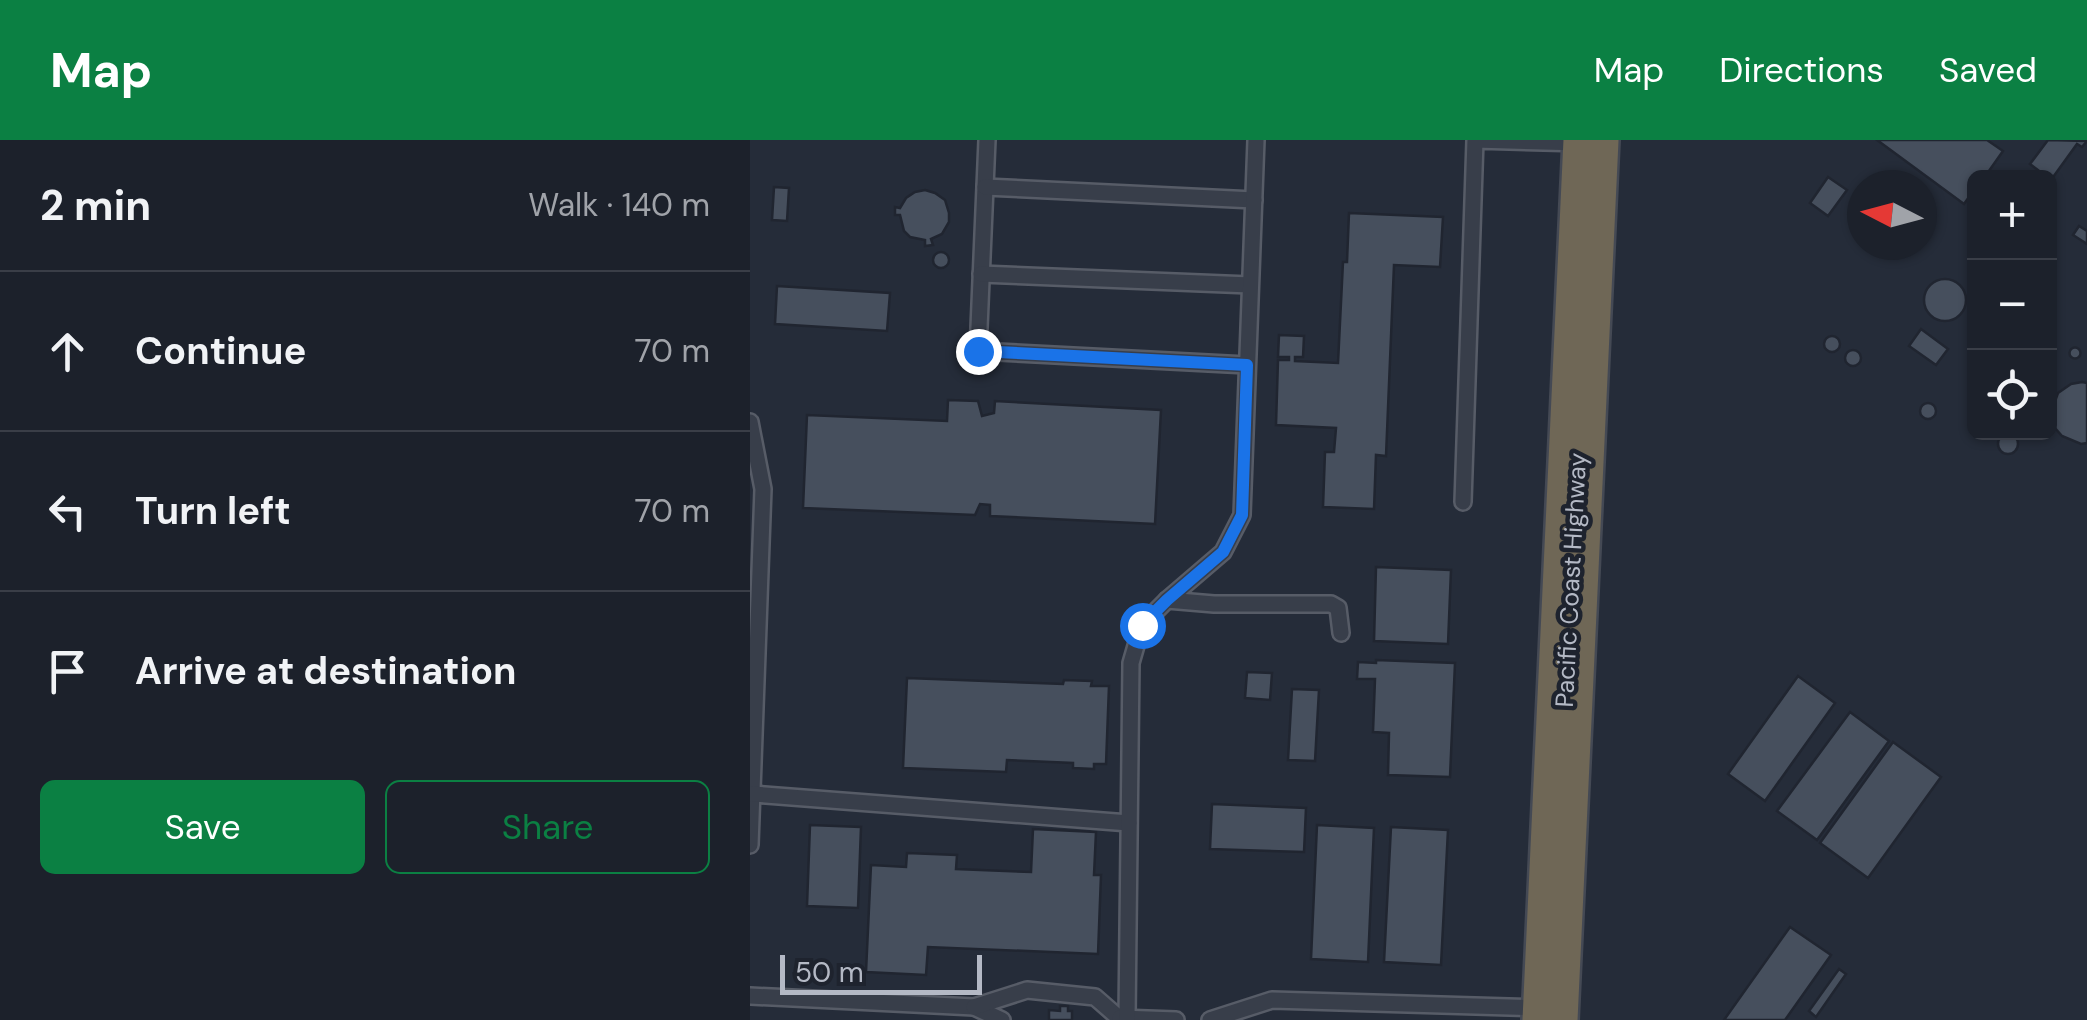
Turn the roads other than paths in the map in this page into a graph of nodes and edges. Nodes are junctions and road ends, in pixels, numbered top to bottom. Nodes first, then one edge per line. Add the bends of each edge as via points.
1 (987, 140) edge
2 (1256, 140) edge
3 (1473, 140) edge
4 (1591, 142) edge
5 (985, 187) junction
6 (1254, 200) junction
7 (981, 274) junction
8 (1250, 286) junction
9 (1247, 365) junction
10 (750, 422) edge
11 (1463, 502) dead end
12 (1167, 600) junction
13 (1341, 632) dead end
14 (752, 794) junction
15 (1130, 823) junction
16 (750, 846) edge
17 (750, 996) edge
18 (974, 1008) junction
19 (1397, 1012) edge
20 (1551, 1014) edge
21 (1121, 1019) edge
22 (1002, 1020) edge
23 (1176, 1020) edge
24 (1210, 1020) edge

1 - 5 lane
2 - 6 lane
3 - 4 lane
3 - 11 lane
4 - 20 highway, Pacific Coast Highway
5 - 6 lane
5 - 7 lane
6 - 8 lane
7 - 8 lane
7 - 9 lane via 978,351
8 - 9 lane
9 - 12 lane via 1242,515 1223,552
10 - 14 lane via 764,489
12 - 13 lane via 1331,604 1338,608
12 - 15 lane via 1142,625 1131,663
14 - 15 lane
14 - 16 lane
15 - 21 lane
17 - 18 lane
18 - 21 lane via 1027,990 1095,997
18 - 22 lane
19 - 20 lane
19 - 24 lane via 1272,1000
21 - 23 lane

